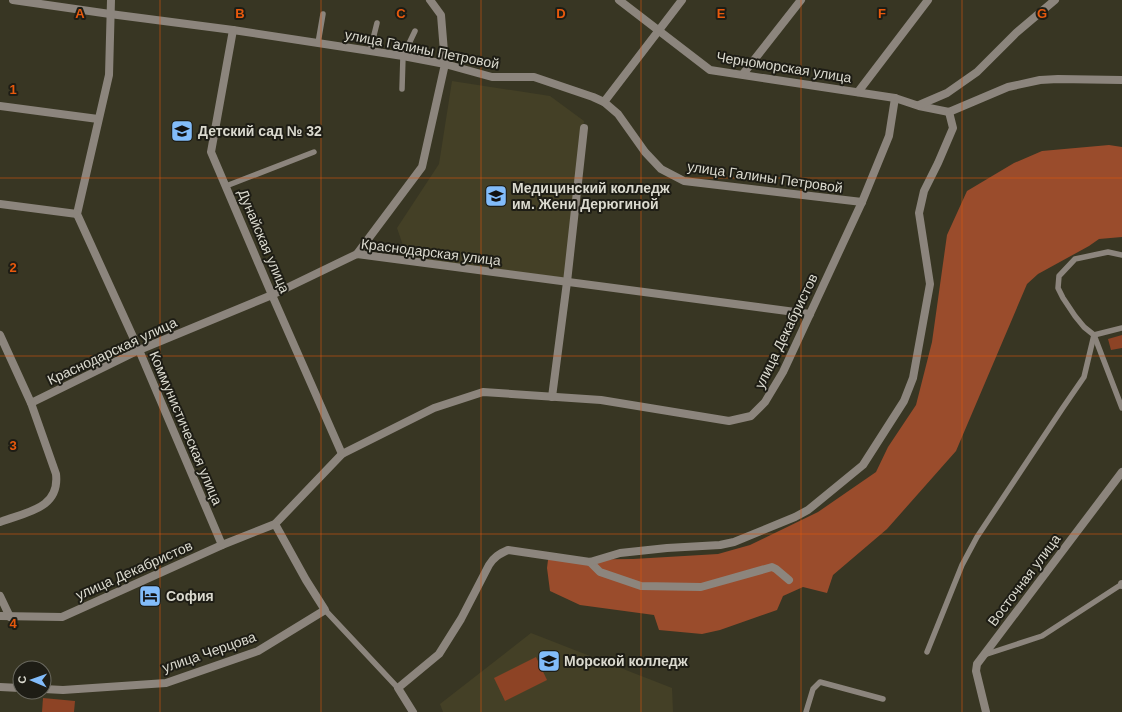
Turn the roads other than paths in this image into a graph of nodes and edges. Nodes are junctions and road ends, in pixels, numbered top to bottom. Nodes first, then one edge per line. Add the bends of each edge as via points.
1 (13, 0) edge
2 (111, 0) edge
3 (430, 0) edge
4 (619, 0) edge
5 (682, 0) edge
6 (801, 0) edge
7 (928, 0) edge
8 (1055, 0) edge
9 (54, 3) edge
10 (110, 14) junction
11 (323, 14) dead end
12 (378, 23) dead end
13 (233, 30) junction
14 (659, 30) junction
15 (415, 32) dead end
16 (318, 43) junction
17 (370, 51) junction
18 (403, 56) junction
19 (445, 64) junction
20 (743, 74) junction
21 (1122, 80) edge
22 (402, 89) dead end
23 (858, 92) junction
24 (895, 98) junction
25 (604, 102) junction
26 (0, 106) edge
27 (919, 106) junction
28 (949, 112) junction
29 (98, 119) junction
30 (584, 128) dead end
31 (314, 152) dead end
32 (226, 186) junction
33 (862, 202) junction
34 (0, 204) edge
35 (77, 214) junction
36 (357, 254) junction
37 (1122, 255) edge
38 (567, 282) junction
39 (272, 295) junction
40 (810, 314) junction
41 (1122, 328) edge
42 (0, 335) edge
43 (1094, 335) junction
44 (139, 350) junction
45 (552, 397) junction
46 (1120, 400) edge
47 (31, 402) junction
48 (1122, 408) edge
49 (342, 454) junction
50 (1122, 472) edge
51 (0, 522) edge
52 (275, 524) junction
53 (222, 545) junction
54 (590, 562) junction
55 (789, 580) dead end
56 (1122, 585) edge
57 (0, 596) edge
58 (325, 610) junction
59 (0, 616) edge
60 (10, 617) junction
61 (927, 652) dead end
62 (984, 655) junction
63 (0, 687) edge
64 (12, 688) edge
65 (398, 688) junction
66 (52, 689) edge
67 (883, 699) dead end
68 (413, 712) edge
69 (806, 712) edge
70 (986, 712) edge

1 - 9 street, улица Галины Петровой
2 - 10 street
3 - 19 street via 441,15
4 - 14 street, Черноморская улица
5 - 14 street
6 - 20 street
7 - 23 street
8 - 27 street via 1016,33 977,72 947,93
9 - 10 street, улица Галины Петровой
10 - 13 street, улица Галины Петровой
10 - 29 street via 109,75
11 - 16 lane
12 - 17 lane
13 - 16 street, улица Галины Петровой
13 - 32 street, Дунайская улица via 211,152
14 - 20 street, Черноморская улица via 710,70
14 - 25 street
15 - 18 lane
16 - 17 street, улица Галины Петровой
17 - 18 street, улица Галины Петровой
18 - 19 street, улица Галины Петровой
18 - 22 lane
19 - 25 street, улица Галины Петровой via 492,77 534,77
19 - 36 street via 422,167
20 - 23 street, Черноморская улица
21 - 28 street via 1040,80 1008,87
23 - 24 street, Черноморская улица
24 - 27 street
24 - 33 street, улица Декабристов via 890,136
25 - 33 street, улица Галины Петровой via 618,114 645,152 661,169 684,181
26 - 29 street
27 - 28 street
28 - 54 street via 953,128 924,191 919,214 930,284 913,378 904,401 863,465 808,510 734,542 620,553
29 - 35 street
30 - 38 street
31 - 32 lane
32 - 39 street, Дунайская улица
33 - 40 street, улица Декабристов
34 - 35 street
35 - 44 street, Коммунистическая улица
36 - 38 street, Краснодарская улица
36 - 39 street, Краснодарская улица
37 - 43 lane via 1108,252 1075,259 1059,276 1058,288 1063,298 1084,327
38 - 40 street, Краснодарская улица
38 - 45 street
39 - 44 street, Краснодарская улица
39 - 49 street, Дунайская улица
40 - 45 street, улица Декабристов via 783,372 765,402 751,416 729,421 601,400
41 - 43 lane
42 - 47 street
43 - 46 lane
43 - 61 lane via 1084,377 977,537 962,565
44 - 47 street, Краснодарская улица
44 - 53 street, Коммунистическая улица
45 - 49 street, улица Декабристов via 483,392 434,408
46 - 48 lane
47 - 51 street via 56,474 57,484 50,501 42,507
49 - 52 street, улица Декабристов
50 - 62 street, Восточная улица
52 - 53 street, улица Декабристов
52 - 58 street
53 - 60 street, улица Декабристов via 62,617
54 - 55 street via 600,572 641,586 701,586 772,567
54 - 65 street via 508,550 499,553 489,565 461,619 439,654
56 - 62 lane via 1042,636
57 - 60 street
58 - 65 lane
58 - 66 street, улица Черцова via 258,651 166,683
59 - 60 street, улица Декабристов
62 - 70 street, Восточная улица via 977,664 976,671
63 - 64 street
65 - 68 street
67 - 69 lane via 820,682 813,689

